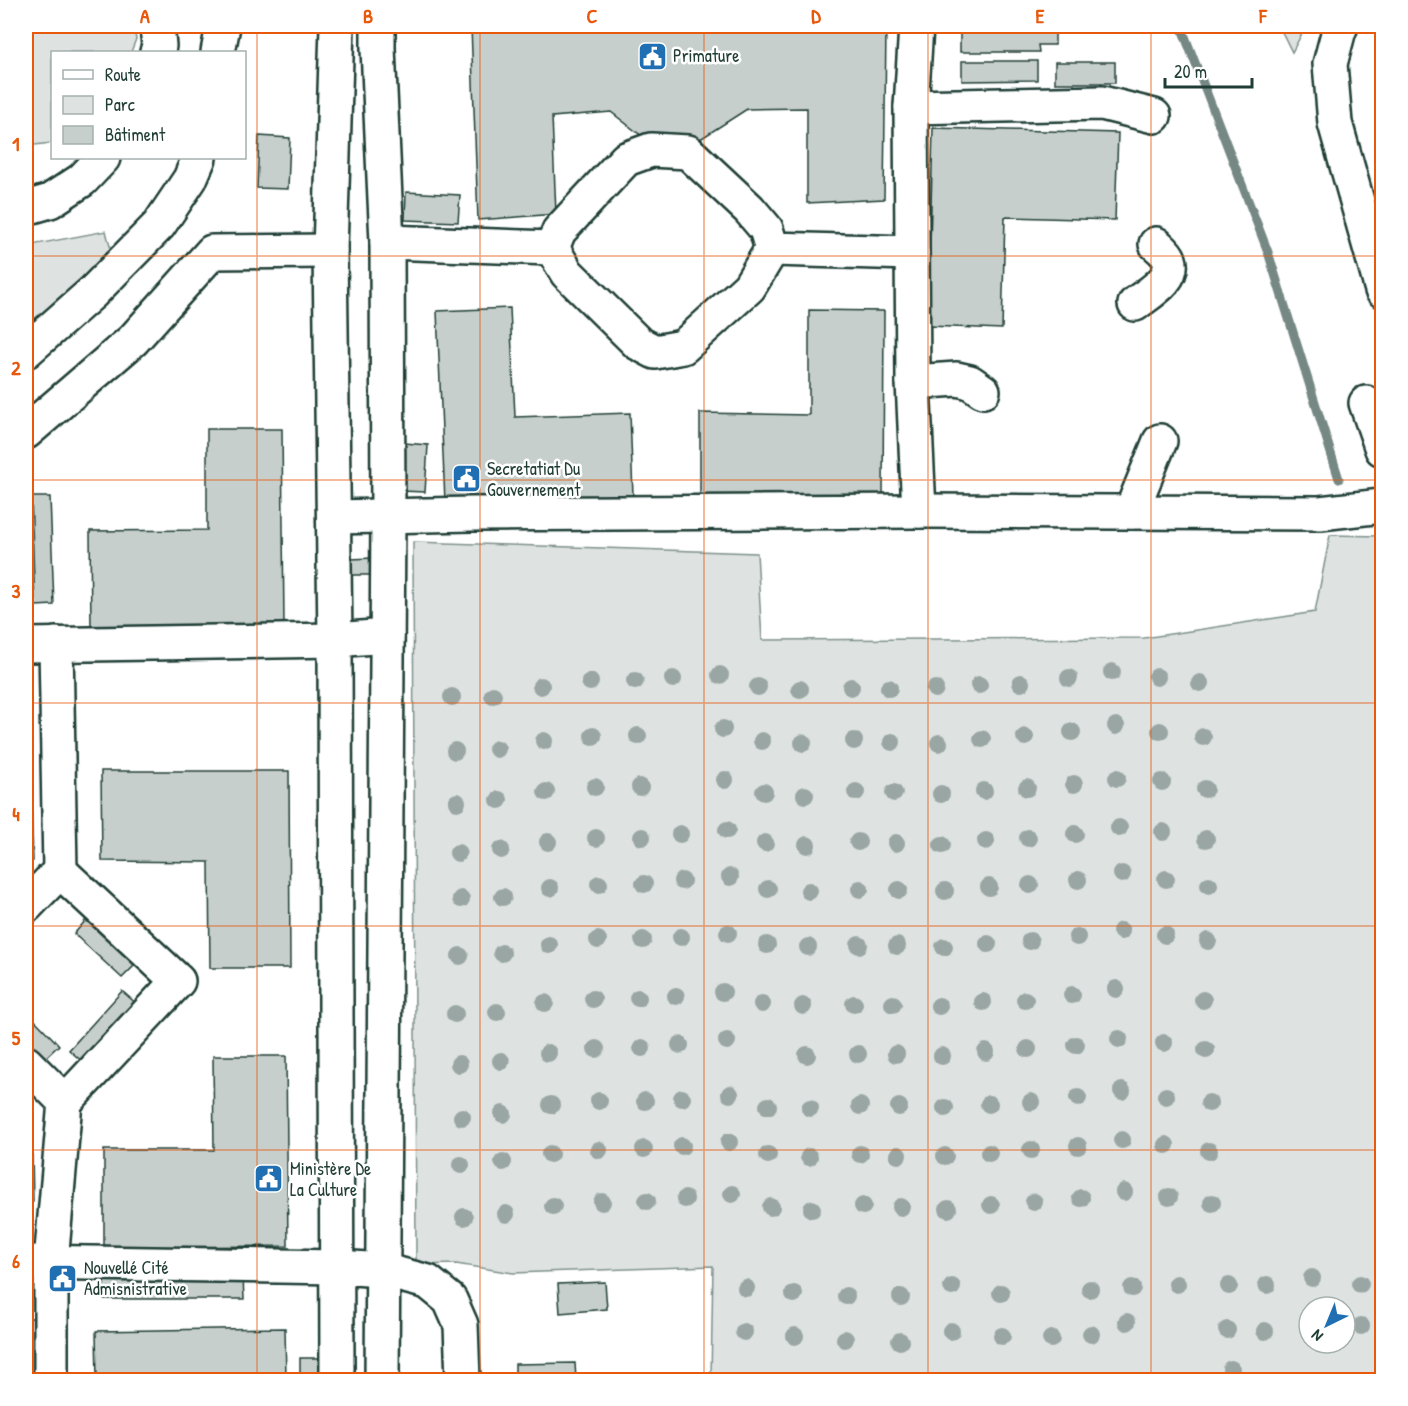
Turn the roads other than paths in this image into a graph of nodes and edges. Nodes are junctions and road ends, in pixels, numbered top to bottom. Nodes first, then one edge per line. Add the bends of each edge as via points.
1 (157, 26) edge
2 (212, 26) edge
3 (224, 26) edge
4 (337, 26) edge
5 (378, 26) edge
6 (916, 26) edge
7 (1341, 26) edge
8 (157, 51) edge
9 (218, 51) edge
10 (218, 51) edge
11 (911, 106) junction
12 (1154, 117) dead end
13 (102, 159) edge
14 (199, 159) edge
15 (26, 208) edge
16 (387, 242) junction
17 (1156, 244) dead end
18 (552, 248) junction
19 (772, 249) junction
20 (330, 251) junction
21 (912, 253) junction
22 (1383, 290) edge
23 (1136, 304) dead end
24 (26, 351) edge
25 (913, 382) junction
26 (982, 391) dead end
27 (26, 432) edge
28 (1160, 441) dead end
29 (1383, 506) edge
30 (918, 511) junction
31 (1131, 512) junction
32 (335, 517) junction
33 (388, 517) junction
34 (387, 636) junction
35 (336, 640) junction
36 (41, 645) edge
37 (60, 871) junction
38 (26, 906) edge
39 (26, 1063) edge
40 (65, 1102) junction
41 (38, 1262) edge
42 (338, 1267) junction
43 (382, 1270) junction
44 (51, 1380) edge
45 (338, 1380) edge
46 (382, 1380) edge
47 (463, 1380) edge

1 - 8 main road
2 - 9 main road
3 - 10 main road
4 - 20 main road
5 - 16 main road
6 - 11 main road
7 - 22 main road via 1330,64 1335,123
11 - 12 main road via 1102,103
11 - 21 main road
13 - 15 main road via 82,180 50,201
14 - 24 main road via 159,225 93,292
16 - 18 main road
16 - 33 main road
17 - 23 main road via 1168,257 1171,269 1166,279
18 - 19 main road via 567,273 638,344 655,352 683,347 749,286
18 - 19 main road via 559,231 626,159 651,150 688,152 749,209 766,229
19 - 21 main road
20 - 27 main road via 212,252 133,340
20 - 32 main road
21 - 25 main road
25 - 26 main road via 957,379
25 - 30 main road
28 - 31 main road
29 - 31 main road via 1320,513
30 - 31 main road
30 - 33 main road
32 - 33 main road
32 - 35 main road
33 - 34 main road
34 - 35 main road
34 - 43 main road
35 - 36 main road
35 - 42 main road
36 - 37 main road
37 - 38 main road
37 - 40 main road via 178,981
39 - 40 main road
40 - 41 main road
41 - 42 main road
41 - 44 main road
42 - 43 main road
42 - 45 main road
43 - 46 main road
43 - 47 main road via 428,1282 450,1300 461,1325

